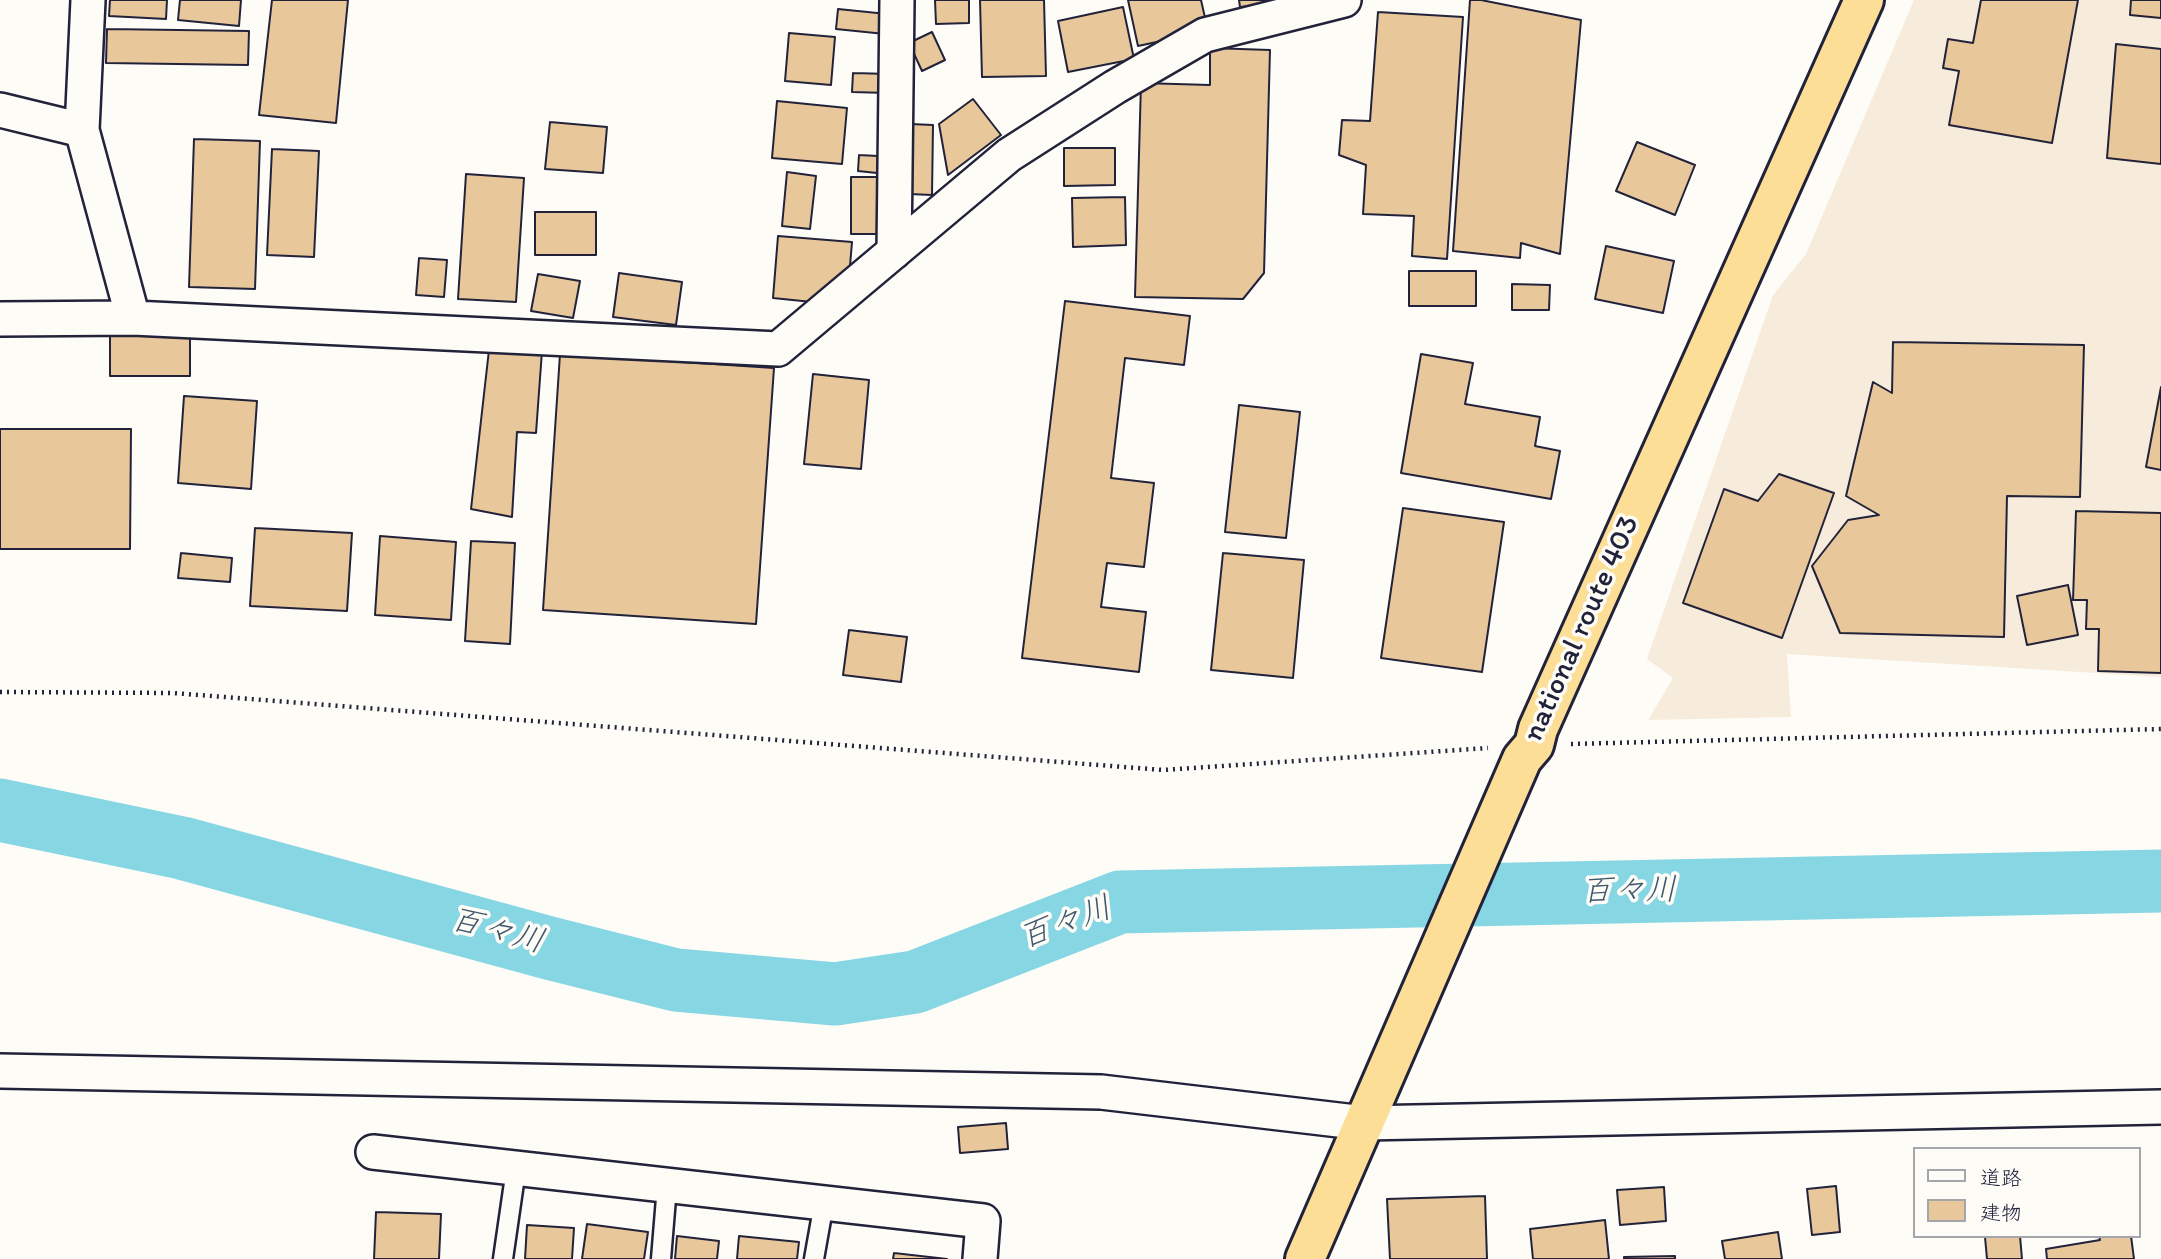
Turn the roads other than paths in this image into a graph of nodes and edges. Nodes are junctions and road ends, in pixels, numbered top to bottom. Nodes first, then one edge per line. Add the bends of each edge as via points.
1 (88, 0) edge
2 (897, 0) edge
3 (1344, 0) edge
4 (1864, 0) edge
5 (1304, 4) edge
6 (0, 110) edge
7 (82, 130) junction
8 (894, 253) junction
9 (0, 318) edge
10 (133, 318) junction
11 (0, 1071) edge
12 (2161, 1107) edge
13 (1368, 1114) junction
14 (373, 1153) dead end
15 (516, 1169) junction
16 (667, 1186) junction
17 (824, 1203) junction
18 (503, 1259) edge
19 (661, 1259) edge
20 (814, 1259) edge
21 (980, 1259) edge
22 (1305, 1259) edge

1 - 7 street
2 - 8 street
3 - 5 street
4 - 13 highway, national route 403
5 - 8 street via 1205,35 1115,87 1009,155
6 - 7 street
7 - 10 street
8 - 10 street via 778,349
9 - 10 street
11 - 13 street via 1101,1092
12 - 13 street
13 - 22 highway, national route 403
14 - 15 street
15 - 16 street
15 - 18 lane
16 - 17 street
16 - 19 lane
17 - 20 lane
17 - 21 street via 983,1221

